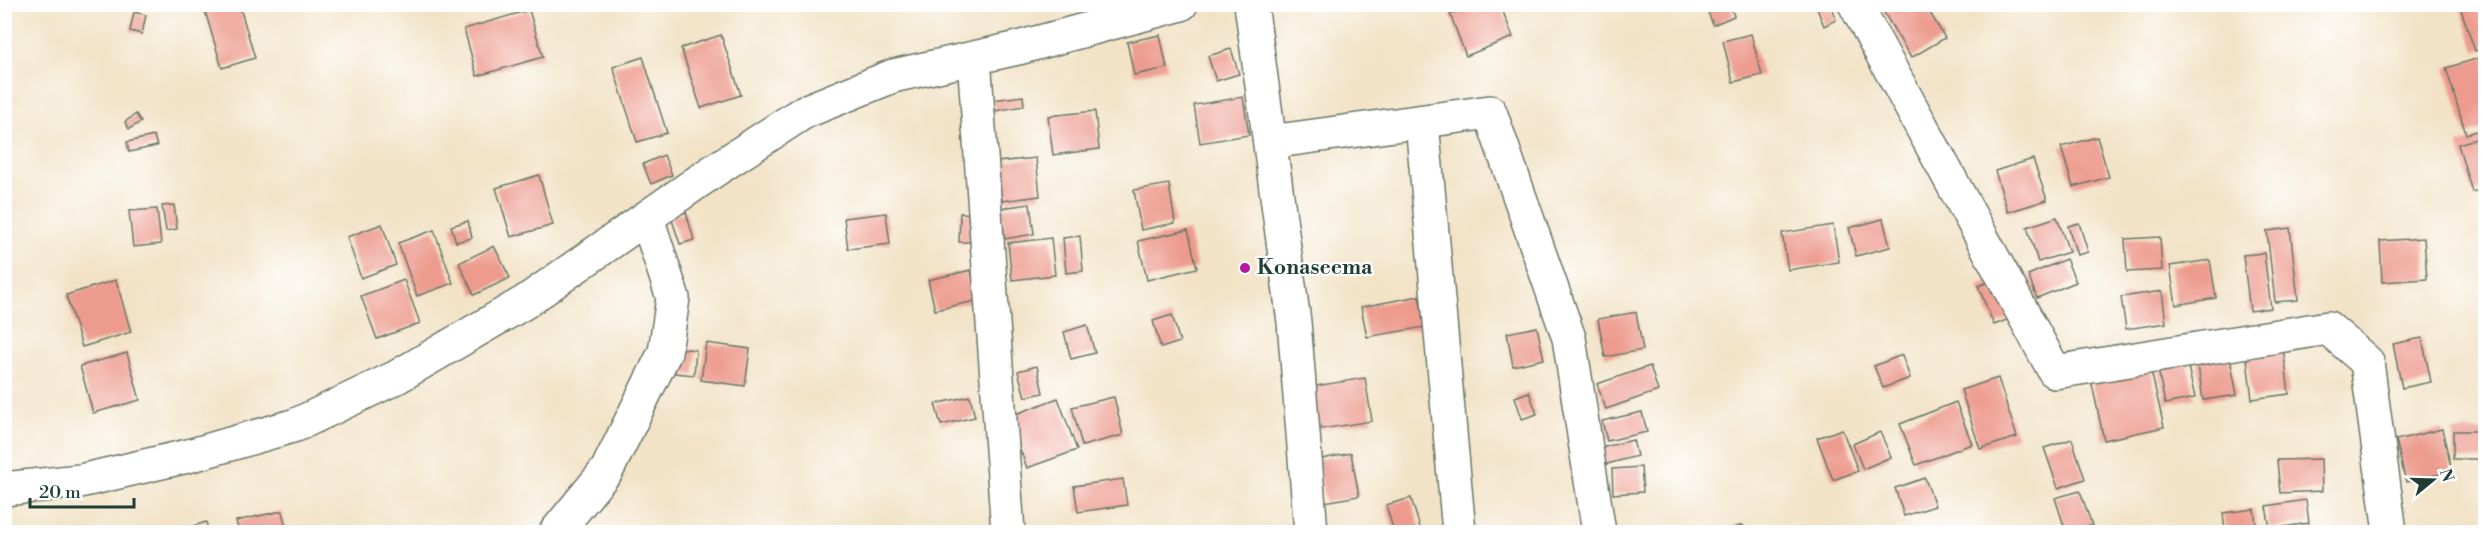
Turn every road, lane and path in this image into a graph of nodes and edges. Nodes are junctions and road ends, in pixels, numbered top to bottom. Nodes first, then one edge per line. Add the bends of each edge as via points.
1 (1181, 4) edge
2 (1251, 4) edge
3 (1855, 4) edge
4 (974, 58) junction
5 (1422, 122) junction
6 (1270, 142) junction
7 (647, 218) junction
8 (4, 489) edge
9 (556, 532) edge
10 (1008, 532) edge
11 (1311, 532) edge
12 (1459, 532) edge
13 (1599, 532) edge
14 (2390, 532) edge

1 - 4 street
2 - 6 street
3 - 14 street via 2055,372 2328,328 2367,362
4 - 7 street via 893,76 804,112
4 - 10 street
5 - 6 street
5 - 12 street
5 - 13 street via 1490,112 1569,338
6 - 11 street via 1294,322
7 - 8 street via 525,302 395,378 296,425 80,481
7 - 9 street via 673,298 665,352 607,470

